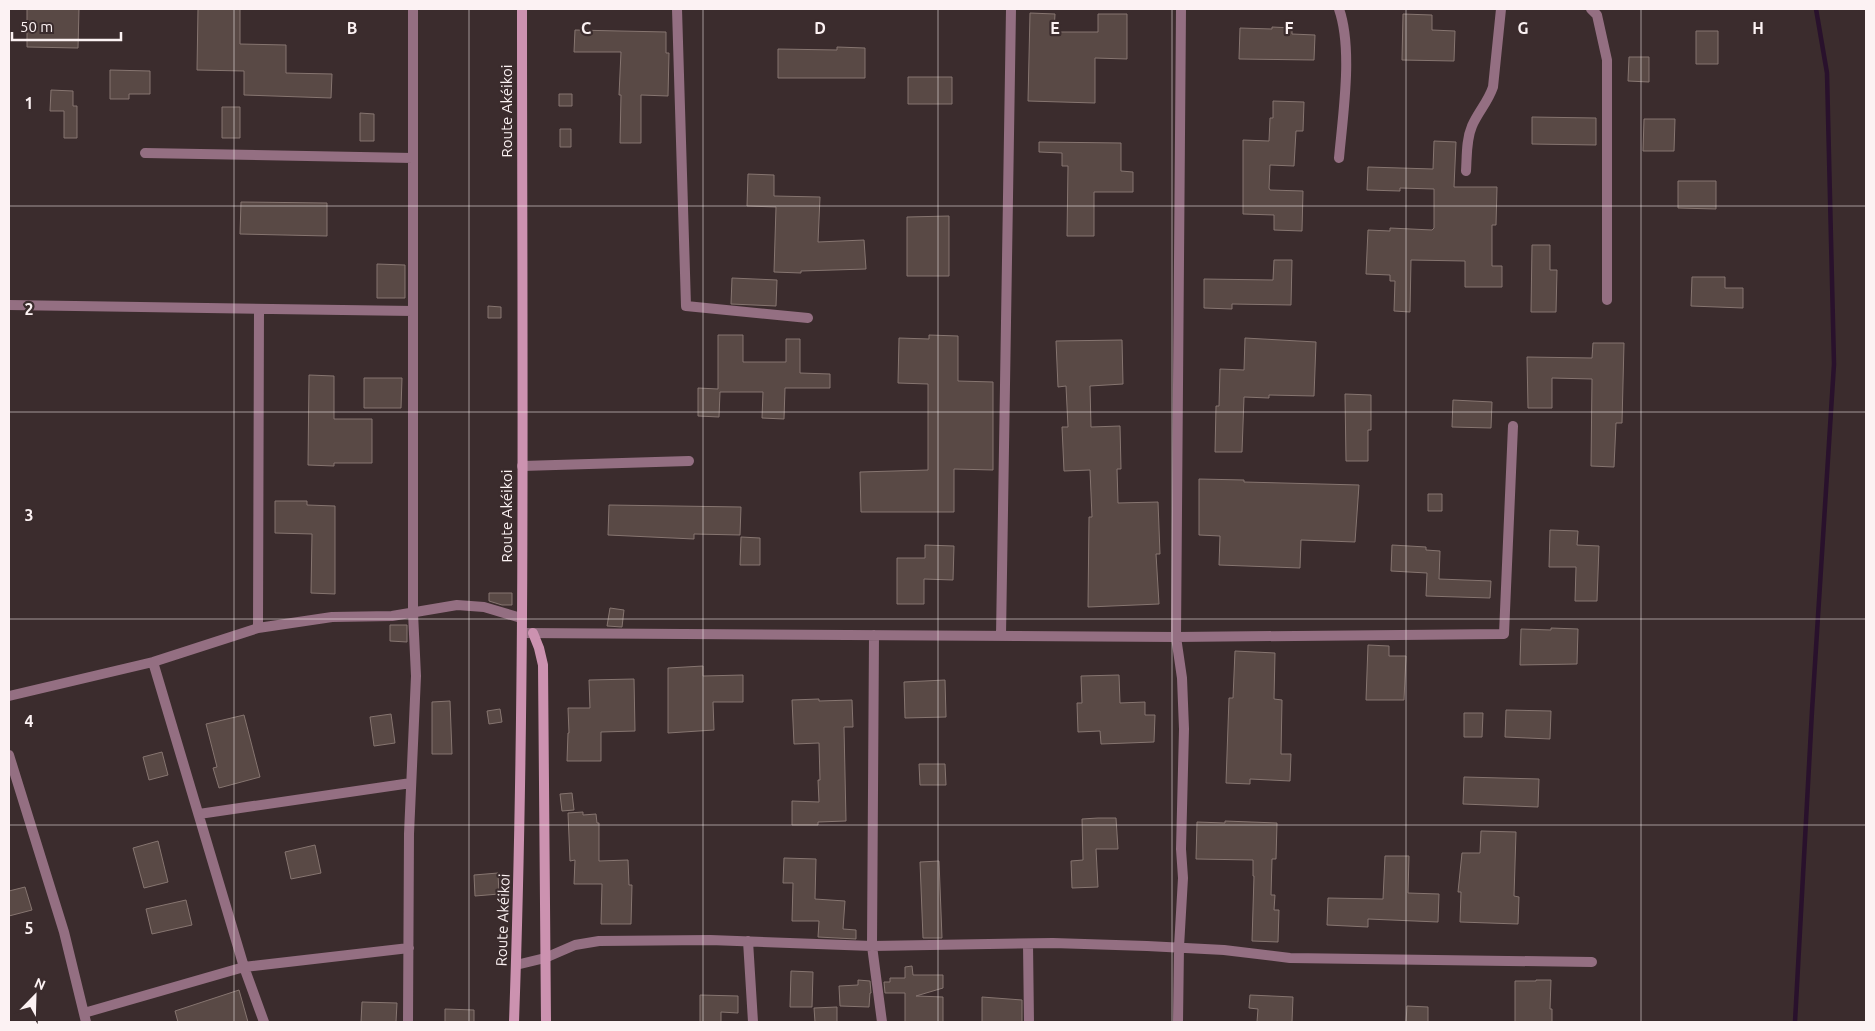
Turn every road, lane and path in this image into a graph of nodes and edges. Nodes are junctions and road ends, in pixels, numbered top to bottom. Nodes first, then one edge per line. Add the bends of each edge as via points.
1 (413, 9) edge
2 (522, 9) edge
3 (677, 9) edge
4 (1011, 9) edge
5 (1181, 9) edge
6 (1339, 9) edge
7 (1501, 9) edge
8 (1592, 9) edge
9 (145, 153) dead end
10 (413, 158) junction
11 (1339, 158) dead end
12 (1466, 171) dead end
13 (1607, 300) dead end
14 (9, 306) edge
15 (259, 309) junction
16 (413, 311) junction
17 (808, 318) dead end
18 (1513, 426) dead end
19 (689, 461) dead end
20 (522, 466) junction
21 (414, 613) junction
22 (521, 618) junction
23 (258, 628) junction
24 (522, 633) junction
25 (533, 633) junction
26 (874, 635) junction
27 (1000, 636) junction
28 (1176, 637) junction
29 (153, 662) junction
30 (9, 696) edge
31 (9, 755) edge
32 (411, 783) junction
33 (198, 814) junction
34 (748, 941) junction
35 (1028, 944) junction
36 (872, 946) junction
37 (1179, 947) junction
38 (409, 948) junction
39 (545, 958) junction
40 (1592, 962) dead end
41 (516, 965) junction
42 (244, 967) junction
43 (85, 1018) edge
44 (264, 1022) edge
45 (408, 1022) edge
46 (514, 1022) edge
47 (546, 1022) edge
48 (753, 1022) edge
49 (882, 1022) edge
50 (1029, 1022) edge
51 (1178, 1022) edge

1 - 10 street
2 - 20 street, Route Akéikoi
3 - 17 street via 686,306
4 - 27 street
5 - 28 street
6 - 11 street via 1346,42
7 - 12 street via 1493,87 1471,127
8 - 13 street via 1598,15 1607,60
9 - 10 street
10 - 16 street
14 - 15 street
15 - 16 street
15 - 23 street
16 - 21 street
18 - 28 street via 1504,634
19 - 20 street
20 - 22 street, Route Akéikoi
21 - 22 street via 457,605 484,607
21 - 23 street via 332,617
21 - 32 street via 416,676
22 - 24 street, Route Akéikoi
23 - 29 street
24 - 25 street
24 - 41 street, Route Akéikoi
25 - 26 street
25 - 39 street via 543,665
26 - 27 street
26 - 36 street
27 - 28 street
28 - 37 street via 1184,729
29 - 30 street
29 - 33 street
31 - 43 street via 64,932
32 - 33 street
32 - 38 street
33 - 42 street
34 - 36 street
34 - 39 street via 599,941 574,946
34 - 48 street
35 - 36 street
35 - 37 street
35 - 50 street
36 - 49 street
37 - 40 street via 1290,958
37 - 51 street
38 - 42 street
38 - 45 street
39 - 41 street
39 - 47 street
41 - 46 street, Route Akéikoi
42 - 43 street
42 - 44 street

